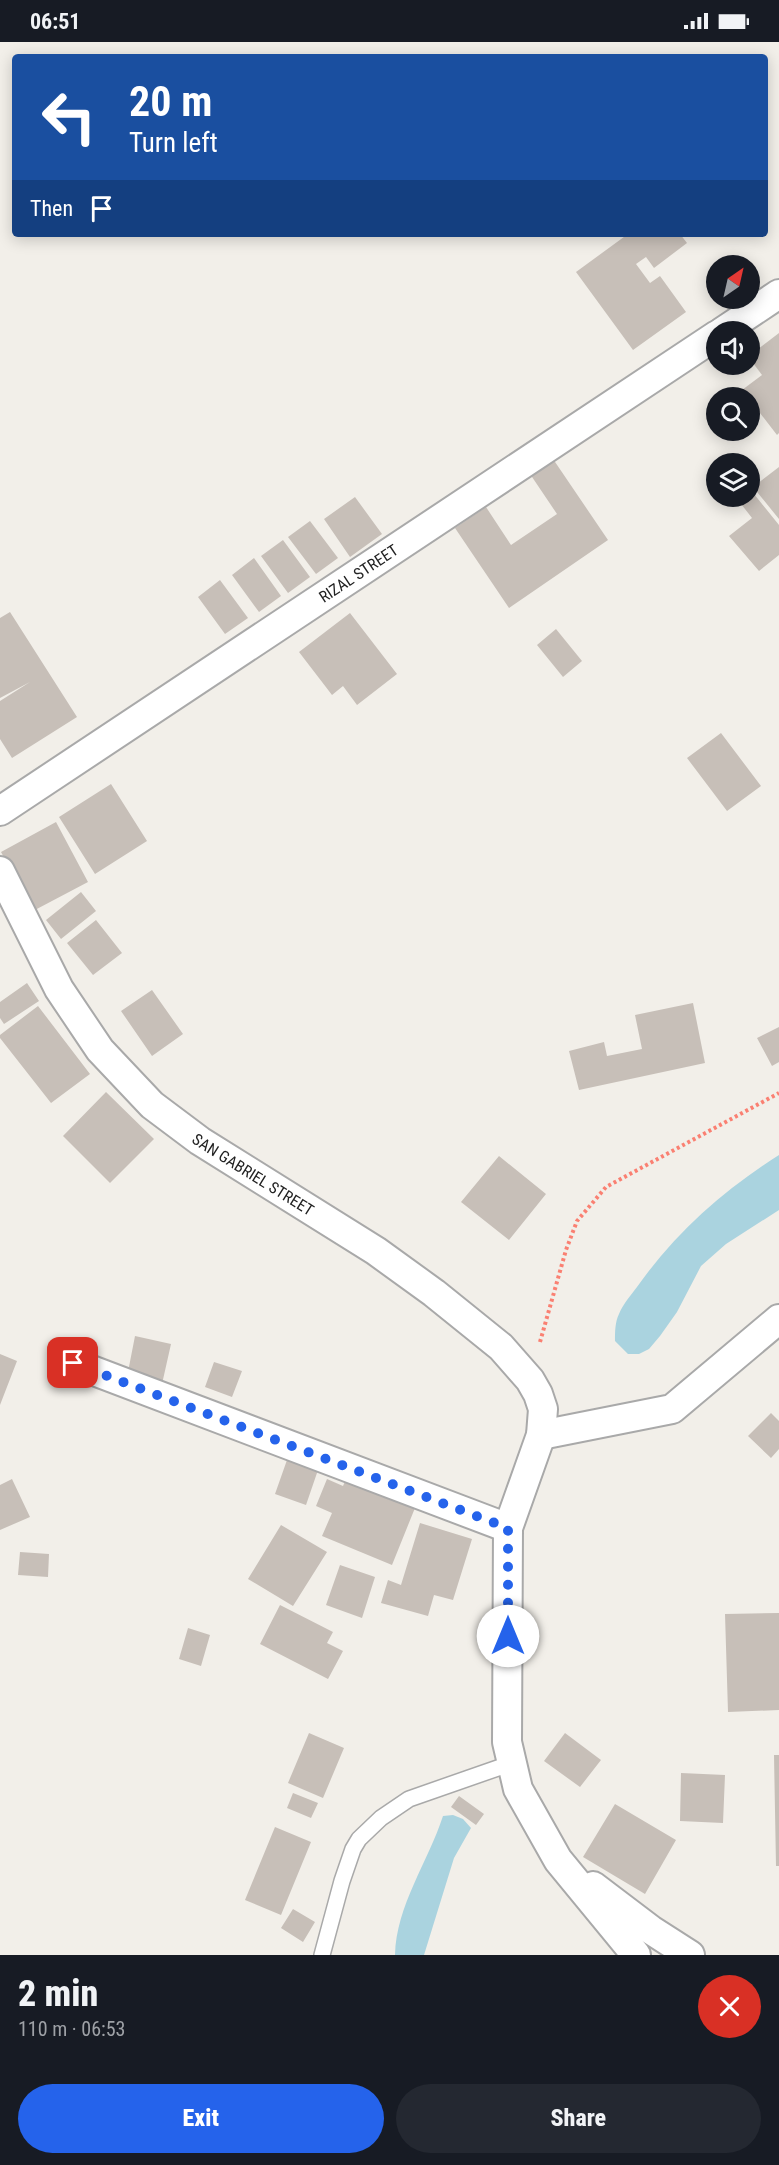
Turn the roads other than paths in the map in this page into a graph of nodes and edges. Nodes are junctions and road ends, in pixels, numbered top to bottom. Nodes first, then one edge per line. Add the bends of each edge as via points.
1 (779, 294) edge
2 (738, 321) edge
3 (706, 342) edge
4 (0, 811) edge
5 (0, 871) edge
6 (779, 1319) edge
7 (73, 1363) dead end
8 (541, 1435) junction
9 (508, 1528) junction
10 (512, 1763) junction
11 (558, 1860) junction
12 (322, 1955) edge
13 (636, 1955) edge
14 (690, 1955) edge

1 - 2 street
3 - 4 street, RIZAL STREET
5 - 8 street, SAN GABRIEL STREET via 59,989 100,1050 152,1105 200,1141 376,1251 501,1347 530,1380 543,1409
6 - 8 street via 672,1409
7 - 9 street
8 - 9 street, SAN GABRIEL STREET
9 - 10 street, SAN GABRIEL STREET via 507,1742
10 - 11 street, SAN GABRIEL STREET via 518,1789
10 - 12 lane via 409,1799 359,1839 342,1881
11 - 13 street
11 - 14 street

